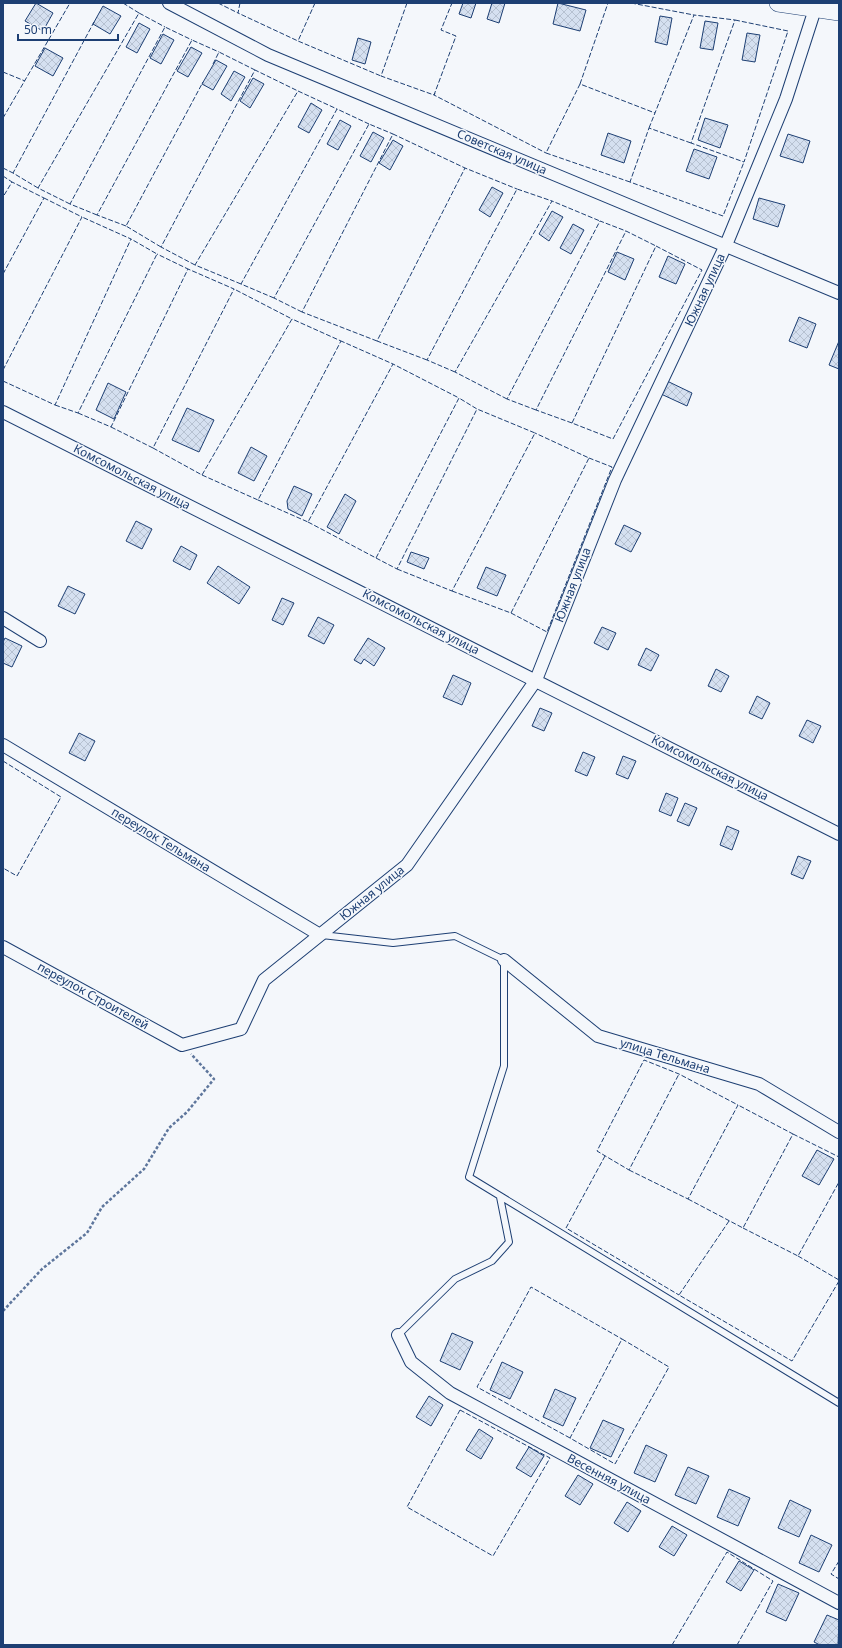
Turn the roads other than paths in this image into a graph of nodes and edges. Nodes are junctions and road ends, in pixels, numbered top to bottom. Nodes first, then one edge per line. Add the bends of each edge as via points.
1 (169, 3) edge
2 (778, 3) edge
3 (815, 9) junction
4 (839, 12) edge
5 (726, 245) junction
6 (839, 293) edge
7 (3, 412) edge
8 (3, 618) edge
9 (40, 641) dead end
10 (536, 680) junction
11 (3, 745) edge
12 (839, 834) edge
13 (320, 935) junction
14 (3, 947) edge
15 (504, 960) junction
16 (182, 1045) joint
17 (839, 1132) edge
18 (500, 1197) junction
19 (398, 1335) joint
20 (839, 1403) edge
21 (839, 1603) edge

1 - 5 street, Советская улица via 268,54
2 - 3 main road
3 - 4 main road
3 - 5 street, Южная улица via 786,99
5 - 6 street, Советская улица
5 - 10 street, Южная улица via 615,480
7 - 10 street, Комсомольская улица
8 - 9 street
10 - 12 street, Комсомольская улица
10 - 13 street, Южная улица via 407,865
11 - 13 street, переулок Тельмана
13 - 15 lane via 393,943 455,936
13 - 16 street, Южная улица via 264,980 241,1029
14 - 16 street, переулок Строителей
15 - 17 street, улица Тельмана via 598,1036 759,1084
15 - 18 lane via 504,1066 469,1177
18 - 19 lane via 509,1242 492,1261 455,1279
18 - 20 lane
19 - 21 street, Весенняя улица via 411,1362 450,1393

